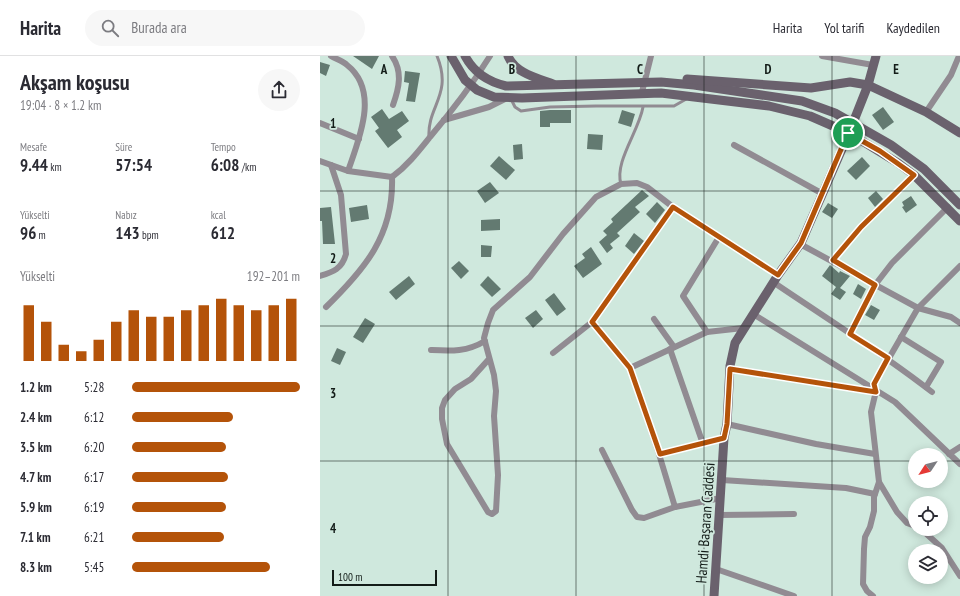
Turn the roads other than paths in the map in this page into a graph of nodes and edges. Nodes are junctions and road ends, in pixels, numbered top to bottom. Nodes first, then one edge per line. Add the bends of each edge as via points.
1 (331, 56) edge
2 (392, 56) edge
3 (437, 56) edge
4 (451, 56) edge
5 (465, 56) edge
6 (490, 56) edge
7 (508, 56) edge
8 (651, 56) edge
9 (826, 56) edge
10 (876, 56) edge
11 (959, 56) edge
12 (873, 65) junction
13 (479, 74) junction
14 (645, 80) junction
15 (556, 85) junction
16 (868, 85) junction
17 (471, 86) junction
18 (642, 92) junction
19 (692, 95) junction
20 (508, 99) junction
21 (393, 105) dead end
22 (643, 107) junction
23 (926, 112) junction
24 (444, 120) junction
25 (320, 123) edge
26 (853, 123) junction
27 (848, 133) junction
28 (960, 133) edge
29 (429, 138) junction
30 (359, 139) junction
31 (734, 146) dead end
32 (320, 161) edge
33 (331, 164) junction
34 (348, 171) junction
35 (914, 175) junction
36 (392, 177) junction
37 (621, 184) junction
38 (823, 194) junction
39 (960, 205) edge
40 (673, 207) junction
41 (948, 207) junction
42 (960, 221) edge
43 (719, 237) junction
44 (800, 244) junction
45 (833, 260) junction
46 (960, 266) edge
47 (320, 276) edge
48 (776, 278) junction
49 (875, 285) junction
50 (326, 307) dead end
51 (918, 308) junction
52 (753, 314) junction
53 (654, 319) dead end
54 (592, 322) junction
55 (960, 323) edge
56 (743, 328) junction
57 (707, 332) junction
58 (850, 334) junction
59 (901, 337) junction
60 (485, 341) junction
61 (672, 348) junction
62 (431, 350) dead end
63 (553, 353) dead end
64 (888, 358) junction
65 (488, 359) junction
66 (630, 368) junction
67 (730, 369) junction
68 (926, 387) junction
69 (876, 392) junction
70 (932, 392) dead end
71 (727, 424) junction
72 (724, 438) junction
73 (703, 444) junction
74 (960, 447) edge
75 (602, 450) dead end
76 (660, 454) junction
77 (875, 454) junction
78 (949, 454) junction
79 (960, 464) edge
80 (722, 480) junction
81 (879, 482) junction
82 (875, 494) junction
83 (721, 498) junction
84 (675, 507) junction
85 (794, 514) dead end
86 (719, 515) junction
87 (908, 522) edge
88 (929, 536) edge
89 (716, 569) junction
90 (960, 576) edge
91 (714, 596) edge
92 (794, 596) edge
93 (873, 596) edge

1 - 30 street via 355,72 364,91 365,111
2 - 21 street via 399,72 399,88
3 - 29 lane via 442,72 442,86 431,121
4 - 17 main road via 459,72
5 - 13 main road
6 - 13 street
7 - 15 main road via 518,69
8 - 14 street
9 - 12 street
10 - 12 main road, Hamdi Başaran Caddesi
11 - 23 street via 951,75
12 - 16 main road, Hamdi Başaran Caddesi
13 - 15 main road via 506,86
13 - 17 street
14 - 15 main road
14 - 16 main road via 675,78 811,88 850,82
14 - 18 street
14 - 26 main road via 791,99 818,106
16 - 23 main road
16 - 26 main road, Hamdi Başaran Caddesi
17 - 20 main road via 484,94
17 - 24 street
18 - 19 main road
18 - 20 main road
19 - 22 lane via 674,106
19 - 27 main road via 790,110
20 - 22 lane via 521,111 550,107
20 - 24 street
22 - 37 lane via 640,123 620,169
23 - 28 main road
24 - 29 street
25 - 30 street
26 - 27 main road, Hamdi Başaran Caddesi
26 - 39 main road via 908,157 942,185
27 - 35 main road
27 - 38 main road, Hamdi Başaran Caddesi
29 - 36 street via 405,167
30 - 34 street
31 - 38 street
32 - 33 street
33 - 34 street
33 - 47 street via 341,195 346,254 338,269
34 - 36 street
35 - 41 main road
35 - 45 street via 861,227
36 - 50 street via 393,197 388,219 370,258 352,282
37 - 40 street via 637,183 647,187
37 - 60 street via 596,198 563,234 530,277 493,310
38 - 44 main road, Hamdi Başaran Caddesi
40 - 43 street
40 - 54 street
41 - 42 main road
41 - 49 street via 892,263
43 - 48 street
43 - 57 street via 683,296
44 - 45 street
44 - 48 main road, Hamdi Başaran Caddesi
45 - 49 street
46 - 51 street
48 - 52 main road, Hamdi Başaran Caddesi
48 - 58 street
49 - 51 street
49 - 58 street
51 - 55 street via 951,317
51 - 59 street
52 - 56 main road, Hamdi Başaran Caddesi
52 - 69 street
53 - 61 street
54 - 63 street
54 - 66 street
56 - 57 street
56 - 67 main road, Hamdi Başaran Caddesi via 735,343
57 - 61 street
58 - 64 street
59 - 64 street
59 - 68 street via 941,362
60 - 62 street via 474,348 462,351
60 - 65 street
61 - 66 street
61 - 73 street
64 - 68 street
64 - 69 street via 874,384
65 - 65 street via 496,391 494,416 498,475 496,511 492,514 488,512 447,444 442,419 445,400 455,389 471,379
66 - 76 street
67 - 69 street
67 - 71 main road, Hamdi Başaran Caddesi
68 - 70 street
69 - 77 street via 871,412
69 - 78 street via 895,402
71 - 72 main road, Hamdi Başaran Caddesi
71 - 77 street
72 - 73 street
72 - 80 main road, Hamdi Başaran Caddesi
73 - 76 street
74 - 78 street
75 - 84 street via 638,517 644,518
76 - 84 street
77 - 81 street
78 - 79 street
80 - 82 street via 846,488
80 - 83 main road, Hamdi Başaran Caddesi
81 - 82 street
81 - 87 street via 897,512
82 - 93 street via 870,528 865,537 863,584 866,591
83 - 84 street
83 - 86 main road, Hamdi Başaran Caddesi
85 - 86 street
86 - 89 main road, Hamdi Başaran Caddesi
88 - 90 street via 942,548
89 - 91 main road, Hamdi Başaran Caddesi
89 - 92 street

